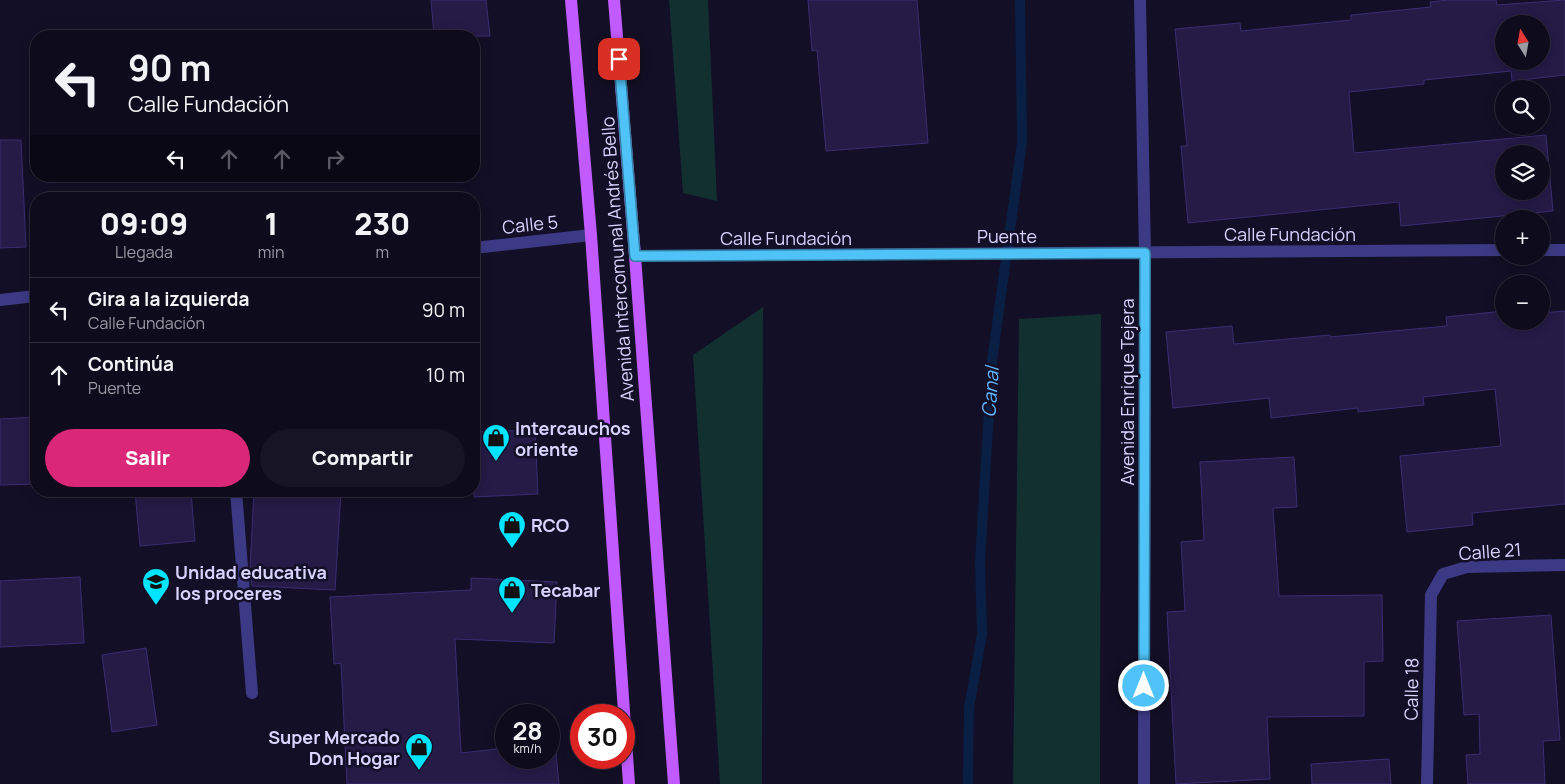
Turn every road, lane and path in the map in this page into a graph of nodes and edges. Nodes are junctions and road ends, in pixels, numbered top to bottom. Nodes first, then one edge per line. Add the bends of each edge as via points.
1 (571, 0) edge
2 (614, 0) edge
3 (1140, 0) edge
4 (591, 235) junction
5 (480, 247) edge
6 (1495, 250) edge
7 (1550, 250) edge
8 (1565, 250) edge
9 (1145, 253) junction
10 (938, 254) joint
11 (1076, 254) joint
12 (635, 256) junction
13 (30, 297) edge
14 (0, 300) edge
15 (236, 497) edge
16 (1565, 565) edge
17 (1431, 595) joint
18 (252, 692) dead end
19 (628, 784) edge
20 (674, 784) edge
21 (1144, 784) edge
22 (1427, 784) edge

1 - 4 main road, Avenida Intercomunal Andrés Bello
2 - 12 main road, Avenida Intercomunal Andrés Bello
3 - 9 street, Avenida Enrique Tejera
4 - 5 street, Calle 5
4 - 19 main road, Avenida Intercomunal Andrés Bello
6 - 9 street, Calle Fundación
7 - 8 street
9 - 11 street, Calle Fundación
9 - 21 street, Avenida Enrique Tejera
10 - 11 street, Puente
10 - 12 street, Calle Fundación
12 - 20 main road, Avenida Intercomunal Andrés Bello
13 - 14 street
15 - 18 street
16 - 17 street, Calle 21 via 1467,567 1443,574
17 - 22 street, Calle 18

